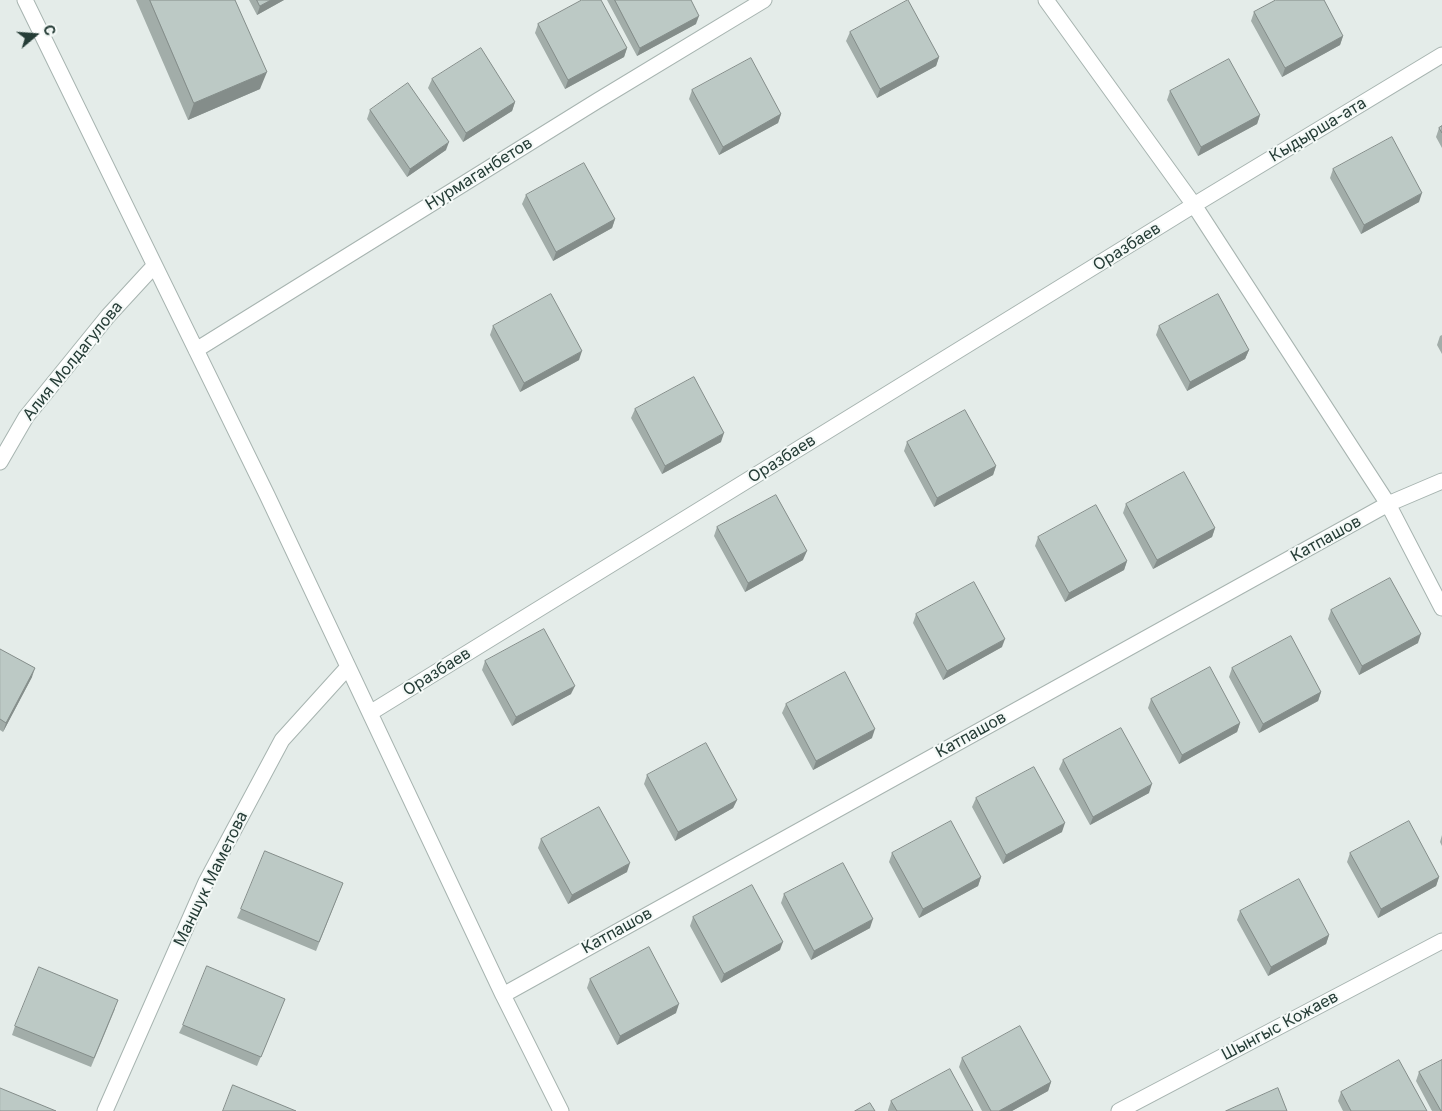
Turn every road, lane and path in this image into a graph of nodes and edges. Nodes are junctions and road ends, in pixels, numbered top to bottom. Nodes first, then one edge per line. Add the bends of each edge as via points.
1 (25, 0) edge
2 (764, 0) edge
3 (1046, 0) edge
4 (1442, 55) edge
5 (1194, 205) junction
6 (154, 266) junction
7 (196, 350) junction
8 (0, 462) edge
9 (1442, 480) edge
10 (1388, 504) junction
11 (1442, 608) edge
12 (348, 668) junction
13 (370, 713) junction
14 (1442, 940) edge
15 (502, 994) junction
16 (105, 1111) edge
17 (561, 1111) edge
18 (1118, 1111) edge

1 - 6 street
2 - 7 street, Нурмаганбетов
3 - 5 street
4 - 5 street, Кыдырша-ата
5 - 10 street
5 - 13 street, Оразбаев
6 - 7 street
6 - 8 street, Алия Молдагулова via 108,316 26,417
7 - 12 street
9 - 10 street, Катпашов
10 - 11 street
10 - 15 street, Катпашов
12 - 13 street
12 - 16 street, Маншук Маметова via 282,740 206,882
13 - 15 street
14 - 18 street, Шынгыс Кожаев
15 - 17 street

